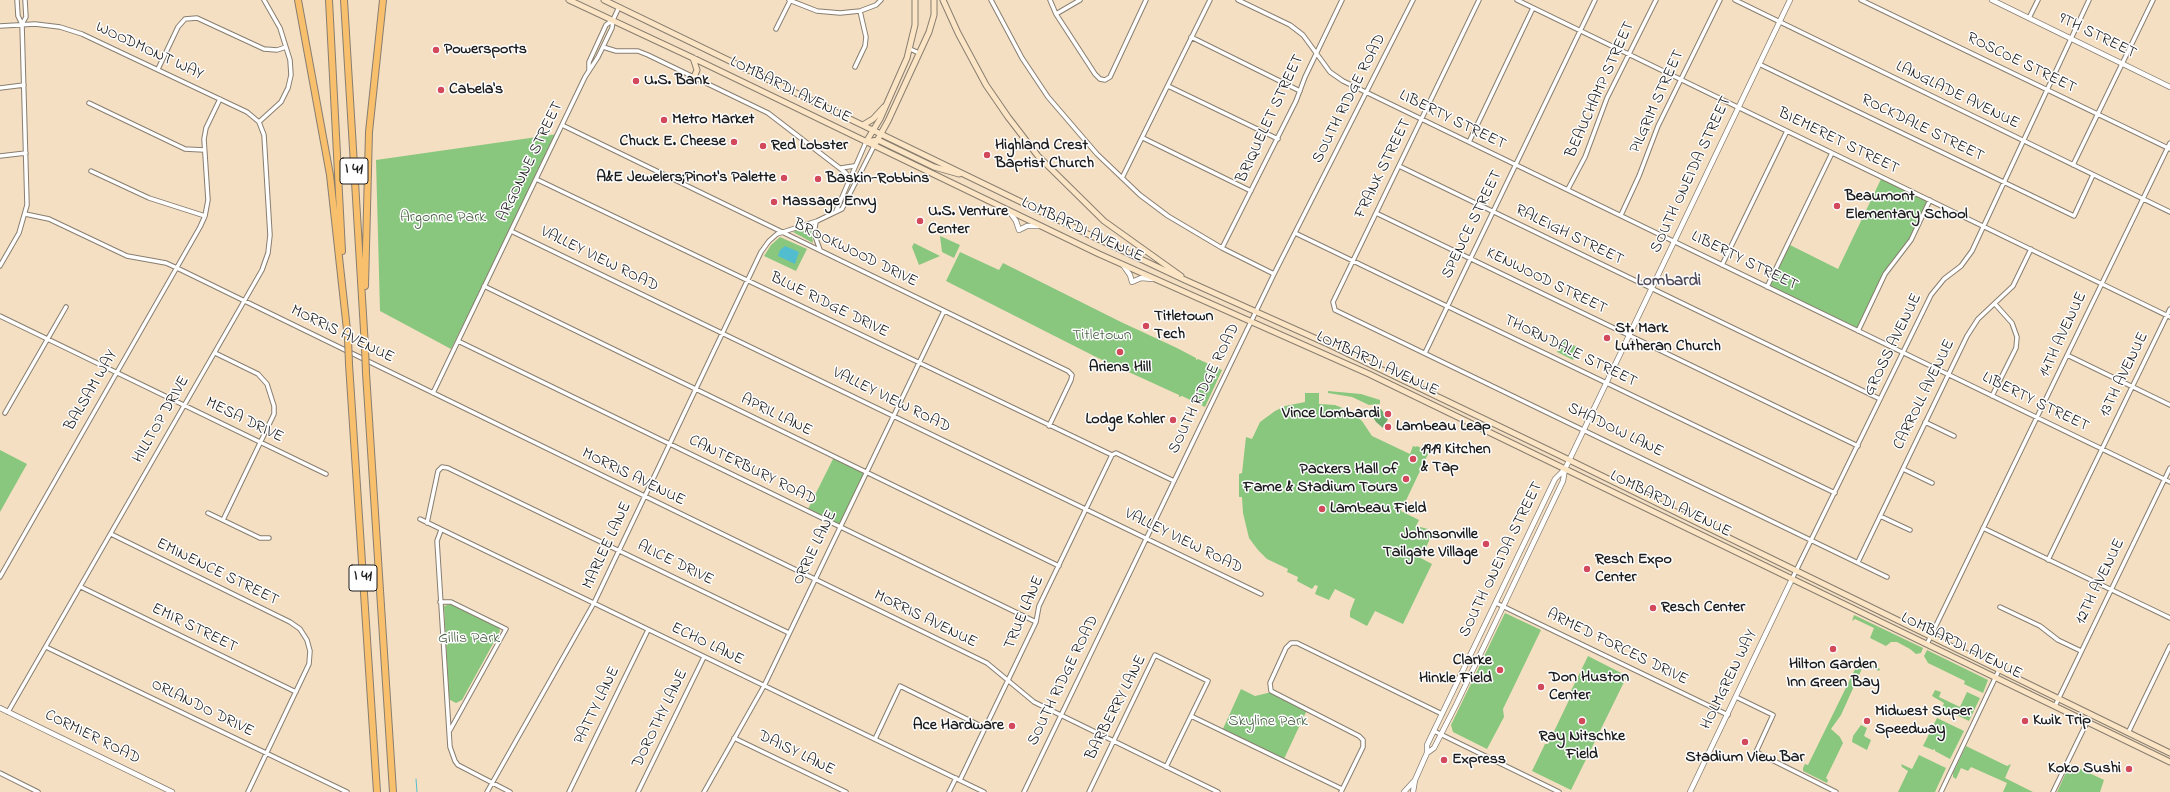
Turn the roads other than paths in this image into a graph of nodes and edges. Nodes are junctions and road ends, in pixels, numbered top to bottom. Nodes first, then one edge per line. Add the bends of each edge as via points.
1 (17, 0) edge
2 (25, 0) edge
3 (264, 0) edge
4 (298, 0) edge
5 (329, 0) edge
6 (344, 0) edge
7 (383, 0) edge
8 (569, 0) edge
9 (604, 0) edge
10 (790, 0) edge
11 (881, 0) edge
12 (915, 0) edge
13 (934, 0) edge
14 (944, 0) edge
15 (992, 0) edge
16 (1050, 0) edge
17 (1080, 0) edge
18 (1146, 0) edge
19 (1210, 0) edge
20 (1238, 0) edge
21 (1342, 0) edge
22 (1413, 0) edge
23 (1479, 0) edge
24 (1517, 0) edge
25 (1595, 0) edge
26 (1656, 0) edge
27 (1720, 0) edge
28 (1735, 0) edge
29 (1790, 0) edge
30 (1862, 0) edge
31 (1992, 0) edge
32 (2038, 0) edge
33 (2089, 0) edge
34 (2153, 0) edge
35 (619, 7) junction
36 (1533, 8) junction
37 (860, 11) junction
38 (1056, 14) junction
39 (2029, 18) junction
40 (613, 20) junction
41 (1779, 22) junction
42 (22, 24) junction
43 (0, 26) edge
44 (776, 29) dead end
45 (1581, 31) junction
46 (1191, 37) junction
47 (2070, 38) junction
48 (286, 47) junction
49 (603, 47) junction
50 (910, 49) junction
51 (919, 53) junction
52 (1316, 53) junction
53 (1628, 54) junction
54 (693, 58) junction
55 (1759, 64) junction
56 (2122, 64) junction
57 (709, 66) junction
58 (855, 67) dead end
59 (158, 69) junction
60 (698, 70) junction
61 (588, 71) junction
62 (694, 77) junction
63 (1681, 79) junction
64 (24, 85) junction
65 (1168, 86) junction
66 (2170, 87) edge
67 (0, 88) edge
68 (2047, 90) junction
69 (1300, 91) junction
70 (1366, 93) junction
71 (220, 99) junction
72 (89, 103) dead end
73 (886, 104) junction
74 (1739, 108) junction
75 (2098, 114) junction
76 (1422, 119) junction
77 (259, 122) junction
78 (562, 125) junction
79 (863, 125) junction
80 (874, 130) junction
81 (1786, 131) junction
82 (881, 134) junction
83 (1143, 138) junction
84 (1278, 139) junction
85 (878, 140) junction
86 (866, 142) junction
87 (1469, 142) junction
88 (2023, 142) junction
89 (2170, 143) edge
90 (874, 146) junction
91 (2169, 149) edge
92 (204, 150) junction
93 (26, 153) junction
94 (1832, 153) junction
95 (0, 156) edge
96 (1516, 165) junction
97 (2073, 165) junction
98 (854, 166) junction
99 (1399, 166) junction
100 (840, 168) junction
101 (91, 171) dead end
102 (966, 175) junction
103 (2093, 175) junction
104 (1122, 178) junction
105 (536, 179) junction
106 (849, 181) junction
107 (2004, 183) junction
108 (1568, 189) junction
109 (1251, 191) junction
110 (2143, 199) junction
111 (1930, 200) junction
112 (836, 211) junction
113 (1008, 211) junction
114 (1493, 212) junction
115 (2170, 212) edge
116 (1376, 213) junction
117 (25, 214) junction
118 (1621, 215) junction
119 (205, 216) junction
120 (817, 221) junction
121 (1042, 227) junction
122 (1984, 227) junction
123 (511, 231) junction
124 (782, 232) junction
125 (1296, 232) junction
126 (1675, 242) junction
127 (1222, 248) junction
128 (2030, 249) junction
129 (820, 251) junction
130 (1471, 259) junction
131 (1353, 260) junction
132 (1122, 265) junction
133 (1722, 265) junction
134 (0, 266) edge
135 (177, 268) junction
136 (1274, 274) junction
137 (1153, 278) junction
138 (1185, 280) junction
139 (748, 281) junction
140 (2102, 284) junction
141 (484, 286) junction
142 (1767, 287) junction
143 (1652, 289) junction
144 (244, 301) junction
145 (345, 304) junction
146 (1995, 304) junction
147 (1333, 306) joint
148 (1448, 306) junction
149 (66, 307) dead end
150 (2170, 309) edge
151 (944, 311) junction
152 (1256, 312) junction
153 (0, 316) edge
154 (2168, 316) edge
155 (1251, 321) junction
156 (1858, 330) junction
157 (723, 333) junction
158 (1630, 336) junction
159 (47, 339) junction
160 (458, 341) junction
161 (365, 344) junction
162 (1903, 352) junction
163 (215, 353) junction
164 (1425, 353) junction
165 (2068, 355) junction
166 (918, 362) junction
167 (116, 373) junction
168 (1948, 374) junction
169 (1607, 383) junction
170 (2132, 387) junction
171 (696, 390) junction
172 (433, 393) junction
173 (1992, 396) junction
174 (1880, 400) junction
175 (2170, 405) edge
176 (184, 406) junction
177 (5, 413) dead end
178 (893, 416) junction
179 (2038, 418) junction
180 (1926, 422) junction
181 (1049, 426) junction
182 (1584, 430) junction
183 (1954, 436) dead end
184 (261, 443) junction
185 (670, 444) junction
186 (1858, 446) junction
187 (2102, 449) junction
188 (1112, 455) junction
189 (1569, 460) junction
190 (2170, 468) edge
191 (1565, 469) junction
192 (1903, 469) junction
193 (866, 472) junction
194 (326, 474) dead end
195 (2164, 479) junction
196 (1174, 481) junction
197 (2170, 482) edge
198 (1932, 483) dead end
199 (1835, 493) junction
200 (644, 497) junction
201 (1086, 508) junction
202 (208, 513) dead end
203 (1880, 516) junction
204 (420, 519) dead end
205 (223, 520) junction
206 (427, 523) junction
207 (840, 527) junction
208 (1983, 528) junction
209 (441, 530) junction
210 (1910, 530) dead end
211 (111, 534) junction
212 (269, 538) dead end
213 (1146, 538) junction
214 (1812, 540) junction
215 (619, 550) junction
216 (2048, 560) junction
217 (1858, 562) junction
218 (1059, 566) junction
219 (1796, 572) junction
220 (0, 577) edge
221 (1887, 577) dead end
222 (1792, 579) junction
223 (814, 580) junction
224 (81, 587) junction
225 (2111, 590) junction
226 (1261, 594) dead end
227 (440, 602) junction
228 (1496, 603) junction
229 (594, 604) junction
230 (1503, 606) junction
231 (2000, 606) dead end
232 (2170, 618) edge
233 (1036, 622) junction
234 (648, 630) junction
235 (789, 633) junction
236 (1930, 637) junction
237 (1927, 644) junction
238 (46, 646) junction
239 (2170, 646) edge
240 (2081, 651) junction
241 (704, 657) junction
242 (1998, 670) junction
243 (1995, 678) junction
244 (1008, 680) junction
245 (764, 686) junction
246 (296, 692) junction
247 (1736, 697) junction
248 (2058, 699) junction
249 (2055, 706) junction
250 (0, 708) edge
251 (8, 712) junction
252 (1442, 714) junction
253 (1728, 715) junction
254 (1061, 716) junction
255 (1191, 716) junction
256 (2101, 720) junction
257 (2087, 722) junction
258 (985, 728) junction
259 (1434, 731) junction
260 (449, 732) junction
261 (2128, 733) junction
262 (1441, 734) junction
263 (734, 738) junction
264 (875, 739) junction
265 (1113, 741) junction
266 (267, 753) junction
267 (1427, 753) junction
268 (2170, 753) edge
269 (2170, 762) edge
270 (1166, 767) junction
271 (0, 773) edge
272 (956, 778) junction
273 (960, 780) junction
274 (1415, 780) junction
275 (492, 782) junction
276 (705, 791) edge
277 (1342, 791) edge
278 (38, 792) edge
279 (172, 792) edge
280 (248, 792) edge
281 (347, 792) edge
282 (377, 792) edge
283 (393, 792) edge
284 (487, 792) edge
285 (510, 792) edge
286 (569, 792) edge
287 (638, 792) edge
288 (846, 792) edge
289 (949, 792) edge
290 (984, 792) edge
291 (1024, 792) edge
292 (1090, 792) edge
293 (1218, 792) edge
294 (1404, 792) edge
295 (1413, 792) edge
296 (1559, 792) edge
297 (1690, 792) edge
298 (1836, 792) edge
299 (1941, 792) edge
300 (2053, 792) edge

1 - 42 street via 18,16
2 - 42 street via 26,17
3 - 48 street via 280,28
4 - 145 highway via 327,159
5 - 145 highway, I 41
6 - 161 highway, I 41
7 - 161 highway via 367,170
8 - 40 main road, LOMBARDI AVENUE
9 - 35 main road, LOMBARDI AVENUE
10 - 37 street via 828,13
10 - 44 street
11 - 37 street
12 - 50 main road via 915,20
13 - 51 main road via 932,22
14 - 138 main road via 958,33 986,85 1038,156 1104,221
15 - 104 street via 1022,58 1048,97 1077,132
16 - 38 street
17 - 38 street
18 - 38 street via 1110,77 1105,80 1095,74
19 - 46 street
20 - 52 street, LIBERTY STREET via 1290,25 1303,35
21 - 52 street, BRIQUELET STREET
22 - 70 street, SOUTH RIDGE ROAD
23 - 76 street, FRANK STREET
24 - 36 street, BIEMERET STREET
25 - 45 street, SPENCE STREET
26 - 53 street, BEAUCHAMP STREET
27 - 63 street, PILGRIM STREET
28 - 41 street, LANGLADE AVENUE
29 - 41 street, SOUTH ONEIDA STREET
30 - 68 street, ROSCOE STREET
31 - 39 street, 9TH STREET
32 - 39 street
33 - 47 street, GROSS AVENUE
34 - 56 street
35 - 40 street, ARGONNE STREET
35 - 79 main road, LOMBARDI AVENUE
36 - 45 street, BIEMERET STREET
36 - 87 street
37 - 58 street via 866,37 865,46
39 - 47 street, 9TH STREET
40 - 49 street, ARGONNE STREET
40 - 54 main road, LOMBARDI AVENUE
40 - 61 street, ARGONNE STREET via 603,31 589,62
41 - 55 street, SOUTH ONEIDA STREET
41 - 88 street, LANGLADE AVENUE
42 - 43 street, WOODMONT WAY
42 - 59 street, WOODMONT WAY via 60,28 82,34
42 - 64 street
45 - 53 street, BIEMERET STREET
45 - 96 street, SPENCE STREET
46 - 65 street
46 - 69 street
47 - 56 street, 9TH STREET
47 - 68 street, GROSS AVENUE
48 - 59 street via 277,50 264,49 198,18 186,20 178,28
48 - 77 street via 291,75 288,88 281,102
49 - 61 street, ARGONNE STREET
49 - 62 street via 616,51 638,51
50 - 51 street
50 - 73 main road
51 - 82 main road
52 - 69 street, BRIQUELET STREET
52 - 70 street, LIBERTY STREET via 1330,72 1343,82
53 - 63 street, BIEMERET STREET
53 - 108 street, BEAUCHAMP STREET via 1607,98 1585,156
54 - 57 main road, LOMBARDI AVENUE
54 - 60 main road
55 - 74 street, SOUTH ONEIDA STREET
55 - 107 street, ROCKDALE STREET
56 - 66 street, 9TH STREET
56 - 75 street
57 - 60 main road
57 - 86 main road, LOMBARDI AVENUE
59 - 71 street, WOODMONT WAY
60 - 62 main road
61 - 78 street, ARGONNE STREET
62 - 100 street via 774,117
63 - 74 street, BIEMERET STREET
63 - 118 street, PILGRIM STREET via 1658,126
64 - 67 street
64 - 93 street
65 - 83 street
65 - 84 street
68 - 75 street, ROSCOE STREET
68 - 88 street, GROSS AVENUE
69 - 84 street, BRIQUELET STREET
70 - 76 street, LIBERTY STREET
70 - 125 street, SOUTH RIDGE ROAD
71 - 77 street, WOODMONT WAY via 247,112
71 - 92 street via 206,128
72 - 92 street via 184,149
73 - 79 main road
73 - 80 main road
74 - 81 street, BIEMERET STREET
74 - 126 street, SOUTH ONEIDA STREET
75 - 91 street, ROSCOE STREET
75 - 97 street
76 - 87 street, LIBERTY STREET
76 - 99 street, FRANK STREET
77 - 144 street, HILLTOP DRIVE via 264,135 270,244 262,270
78 - 105 street, ARGONNE STREET
78 - 124 street, BROOKWOOD DRIVE
79 - 80 main road, LOMBARDI AVENUE
80 - 82 main road, LOMBARDI AVENUE
80 - 86 main road
81 - 94 street, BIEMERET STREET
81 - 133 street
82 - 85 main road
82 - 102 main road, LOMBARDI AVENUE
83 - 104 street
83 - 109 street
84 - 109 street, BRIQUELET STREET
85 - 86 main road
85 - 90 main road
85 - 102 main road via 934,167
86 - 90 main road, LOMBARDI AVENUE
86 - 98 street
87 - 96 street, LIBERTY STREET
88 - 97 street, LANGLADE AVENUE
88 - 107 street, GROSS AVENUE
89 - 91 street, 14TH AVENUE
90 - 112 street, MARLEE LANE via 842,209
90 - 113 main road, LOMBARDI AVENUE
91 - 110 street, 14TH AVENUE
92 - 119 street via 208,200
93 - 95 street
93 - 117 street
94 - 111 street, BIEMERET STREET
94 - 142 street
96 - 108 street, LIBERTY STREET
96 - 114 street, SPENCE STREET
97 - 103 street, LANGLADE AVENUE
98 - 100 street
98 - 106 street
99 - 114 street, RALEIGH STREET
99 - 116 street, FRANK STREET
100 - 106 street via 847,174
101 - 119 street via 149,198
102 - 138 main road, LOMBARDI AVENUE
103 - 107 street, ROCKDALE STREET via 2074,216
103 - 110 street, LANGLADE AVENUE
104 - 127 street via 1168,216
105 - 123 street, ARGONNE STREET
105 - 139 street, BLUE RIDGE DRIVE
106 - 112 street
107 - 122 street, GROSS AVENUE
108 - 118 street, LIBERTY STREET
109 - 127 street, BRIQUELET STREET
110 - 115 street, LANGLADE AVENUE
110 - 140 street, 14TH AVENUE
111 - 122 street, BIEMERET STREET
111 - 156 street via 1911,240 1885,274
112 - 120 street, MARLEE LANE
113 - 121 main road, LOMBARDI AVENUE
113 - 121 street via 1019,230 1029,225
114 - 130 street, SPENCE STREET
114 - 143 street, RALEIGH STREET
116 - 130 street, KENWOOD STREET
116 - 131 street, FRANK STREET
117 - 134 street via 19,233
117 - 135 street, MORRIS AVENUE via 49,219 127,256 166,263
118 - 126 street, LIBERTY STREET
119 - 135 street, BALSAM WAY
120 - 124 street, MARLEE LANE
120 - 129 street via 814,232
121 - 132 main road, LOMBARDI AVENUE
122 - 128 street, BIEMERET STREET
122 - 162 street, GROSS AVENUE via 1961,266 1944,279 1931,295
123 - 141 street, ARGONNE STREET
123 - 157 street, VALLEY VIEW ROAD
124 - 129 street, BROOKWOOD DRIVE
124 - 139 street, MARLEE LANE via 772,238 761,252
125 - 131 street, THORNDALE STREET
125 - 136 street, SOUTH RIDGE ROAD
126 - 133 street, LIBERTY STREET
126 - 143 street, SOUTH ONEIDA STREET
127 - 136 street
128 - 140 street, BIEMERET STREET
128 - 146 street, CARROLL AVENUE via 2013,286
129 - 151 street, BROOKWOOD DRIVE
130 - 148 street, SPENCE STREET
130 - 158 street, KENWOOD STREET
131 - 147 street, FRANK STREET
131 - 148 street, THORNDALE STREET
132 - 137 main road, LOMBARDI AVENUE
132 - 137 street via 1132,282 1141,278
133 - 142 street, LIBERTY STREET
135 - 144 street, MORRIS AVENUE
135 - 167 street, BALSAM WAY
136 - 152 street, SOUTH RIDGE ROAD
137 - 155 main road, LOMBARDI AVENUE
138 - 152 main road, LOMBARDI AVENUE
139 - 157 street, MARLEE LANE
139 - 166 street, BLUE RIDGE DRIVE
140 - 154 street, BIEMERET STREET
140 - 165 street, 14TH AVENUE
141 - 160 street, ARGONNE STREET
141 - 171 street, APRIL LANE
142 - 156 street, LIBERTY STREET
143 - 158 street, SOUTH ONEIDA STREET
143 - 174 street, RALEIGH STREET
144 - 163 street, HILLTOP DRIVE
144 - 172 street, MORRIS AVENUE
145 - 282 highway, I 41, bridge
146 - 168 street, CARROLL AVENUE via 1978,319
146 - 173 street via 2012,322 2017,337 2016,348
147 - 164 street, SHADOW LANE via 1335,310
148 - 164 street, SPENCE STREET
148 - 169 street, THORNDALE STREET
149 - 159 street
150 - 154 street, 13TH AVENUE
151 - 166 street, ORRIE LANE
151 - 181 street, BROOKWOOD DRIVE via 1068,370 1072,375 1070,383
152 - 155 street, SOUTH RIDGE ROAD
152 - 189 main road, LOMBARDI AVENUE
153 - 159 street, MESA DRIVE
154 - 170 street, 13TH AVENUE
155 - 191 main road, LOMBARDI AVENUE via 1362,371
155 - 196 street, SOUTH RIDGE ROAD
156 - 162 street, LIBERTY STREET
157 - 171 street, MARLEE LANE
157 - 178 street, VALLEY VIEW ROAD
158 - 169 street, SOUTH ONEIDA STREET
158 - 186 street, KENWOOD STREET
159 - 167 street, MESA DRIVE
159 - 177 street
160 - 172 street, ARGONNE STREET
160 - 185 street, CANTERBURY ROAD
161 - 283 highway, I 41, bridge
162 - 168 street, LIBERTY STREET
162 - 174 street, GROSS AVENUE
163 - 176 street, HILLTOP DRIVE
163 - 184 street via 258,374 267,384 274,414
164 - 182 street, SHADOW LANE
165 - 170 street
165 - 179 street, 14TH AVENUE
166 - 178 street, ORRIE LANE
166 - 181 street, BLUE RIDGE DRIVE
167 - 176 street, MESA DRIVE
167 - 220 street, BALSAM WAY
168 - 173 street, LIBERTY STREET
168 - 180 street, CARROLL AVENUE
169 - 182 street, SOUTH ONEIDA STREET
169 - 199 street, THORNDALE STREET
170 - 175 street
170 - 187 street, 13TH AVENUE
171 - 185 street, MARLEE LANE
171 - 193 street, APRIL LANE
172 - 200 street, MORRIS AVENUE
173 - 179 street, LIBERTY STREET
174 - 186 street, GROSS AVENUE
176 - 184 street, MESA DRIVE
176 - 211 street, HILLTOP DRIVE
178 - 193 street, ORRIE LANE
178 - 201 street, VALLEY VIEW ROAD
179 - 187 street, LIBERTY STREET
179 - 208 street, 14TH AVENUE
180 - 183 street
180 - 192 street, CARROLL AVENUE
181 - 188 street, BLUE RIDGE DRIVE
182 - 189 street, SOUTH ONEIDA STREET
182 - 214 street, SHADOW LANE
184 - 194 street, MESA DRIVE
184 - 205 street
185 - 200 street, MARLEE LANE
185 - 207 street, CANTERBURY ROAD
186 - 199 street, GROSS AVENUE
187 - 195 street, LIBERTY STREET
187 - 216 street, 13TH AVENUE
188 - 196 street, BLUE RIDGE DRIVE via 1116,453
188 - 201 street, TRUE LANE
189 - 191 street, SOUTH ONEIDA STREET
189 - 219 main road, LOMBARDI AVENUE
190 - 195 street, 12TH AVENUE
191 - 222 main road, LOMBARDI AVENUE
191 - 228 street, SOUTH ONEIDA STREET via 1555,479
191 - 230 street, SOUTH ONEIDA STREET via 1563,480
192 - 198 street
192 - 203 street, CARROLL AVENUE
193 - 207 street, ORRIE LANE
193 - 218 street, APRIL LANE
195 - 197 street, LIBERTY STREET
195 - 225 street, 12TH AVENUE
196 - 213 street, SOUTH RIDGE ROAD
199 - 214 street, GROSS AVENUE
200 - 215 street, MARLEE LANE
200 - 223 street, MORRIS AVENUE
201 - 213 street, VALLEY VIEW ROAD
201 - 218 street, TRUE LANE
202 - 205 street
203 - 210 street
203 - 217 street, CARROLL AVENUE
204 - 206 street, ECHO LANE
205 - 212 street via 260,538
206 - 209 street, ECHO LANE
206 - 215 street, ALICE DRIVE via 438,471 442,467
207 - 223 street, ORRIE LANE
207 - 233 street, CANTERBURY ROAD
208 - 216 street
208 - 236 street, 14TH AVENUE
209 - 227 street via 436,541
209 - 229 street, ECHO LANE
211 - 224 street, HILLTOP DRIVE
211 - 246 street, EMINENCE STREET via 300,629 307,640 310,652 309,664
213 - 226 street, VALLEY VIEW ROAD
213 - 254 street, SOUTH RIDGE ROAD
214 - 217 street, SHADOW LANE
214 - 219 street, GROSS AVENUE
215 - 229 street, MARLEE LANE
215 - 235 street, ALICE DRIVE
216 - 225 street
217 - 221 street, SHADOW LANE
218 - 233 street, TRUE LANE via 1039,606
219 - 222 street, GROSS AVENUE
219 - 236 main road, LOMBARDI AVENUE
222 - 237 main road, LOMBARDI AVENUE
222 - 247 street, HOLMGREN WAY
223 - 235 street, ORRIE LANE
223 - 244 street, MORRIS AVENUE via 987,663
224 - 238 street, HILLTOP DRIVE
224 - 246 street, EMIR STREET
225 - 232 street
225 - 240 street, 12TH AVENUE
227 - 260 street
227 - 260 street via 451,602 506,629
228 - 230 street, ARMED FORCES DRIVE
228 - 252 street, SOUTH ONEIDA STREET
229 - 234 street, ECHO LANE
229 - 275 street, MARLEE LANE
230 - 253 street, ARMED FORCES DRIVE
230 - 262 street, SOUTH ONEIDA STREET
231 - 240 street
233 - 244 street, TRUE LANE
234 - 241 street, ECHO LANE
234 - 286 street, PATTY LANE
235 - 245 street, ORRIE LANE
236 - 237 street, 14TH AVENUE
236 - 242 main road, LOMBARDI AVENUE
237 - 243 main road, LOMBARDI AVENUE
238 - 251 street, HILLTOP DRIVE
238 - 266 street, ORLANDO DRIVE
239 - 261 street
240 - 248 street, 12TH AVENUE
241 - 245 street, ECHO LANE
241 - 287 street, DOROTHY LANE
242 - 243 street
242 - 248 main road, LOMBARDI AVENUE
243 - 249 main road, LOMBARDI AVENUE
243 - 299 street
244 - 254 street, MORRIS AVENUE via 1034,702
244 - 258 street, TRUE LANE
245 - 263 street, ORRIE LANE
245 - 264 street, ECHO LANE
246 - 266 street
247 - 253 street, HOLMGREN WAY
247 - 298 street via 1773,715 1756,752
248 - 249 street, 12TH AVENUE
248 - 256 main road, LOMBARDI AVENUE
249 - 257 main road, LOMBARDI AVENUE
250 - 251 street, CORMIER ROAD
251 - 279 street, CORMIER ROAD
252 - 259 street, SOUTH ONEIDA STREET
252 - 277 street via 1296,643 1291,643 1286,648 1270,688 1274,693 1363,740 1363,746
253 - 297 street, HOLMGREN WAY
254 - 265 street, MORRIS AVENUE
254 - 291 street, SOUTH RIDGE ROAD
255 - 265 street, BARBERRY LANE via 1208,681 1155,655
255 - 270 street
255 - 277 street
256 - 257 main road via 2090,719
256 - 261 main road, LOMBARDI AVENUE
257 - 269 main road, LOMBARDI AVENUE
257 - 300 street
258 - 264 street via 900,686
258 - 273 street, TRUE LANE
259 - 262 street
259 - 267 street, SOUTH ONEIDA STREET via 1427,745
260 - 275 street via 454,761 466,770
261 - 268 main road, LOMBARDI AVENUE
262 - 267 street, SOUTH ONEIDA STREET via 1434,748
262 - 296 street
263 - 276 street, ORRIE LANE
263 - 288 street, DAISY LANE
264 - 272 street, ECHO LANE
265 - 270 street, MORRIS AVENUE
265 - 292 street, BARBERRY LANE
266 - 280 street
266 - 281 street, ORLANDO DRIVE
267 - 274 street, SOUTH ONEIDA STREET
270 - 293 street, MORRIS AVENUE
271 - 278 street
272 - 273 street, ECHO LANE
272 - 289 street
273 - 290 street, ECHO LANE
274 - 294 street, SOUTH ONEIDA STREET
274 - 295 street, SOUTH ONEIDA STREET
275 - 284 street, MARLEE LANE
275 - 285 street

